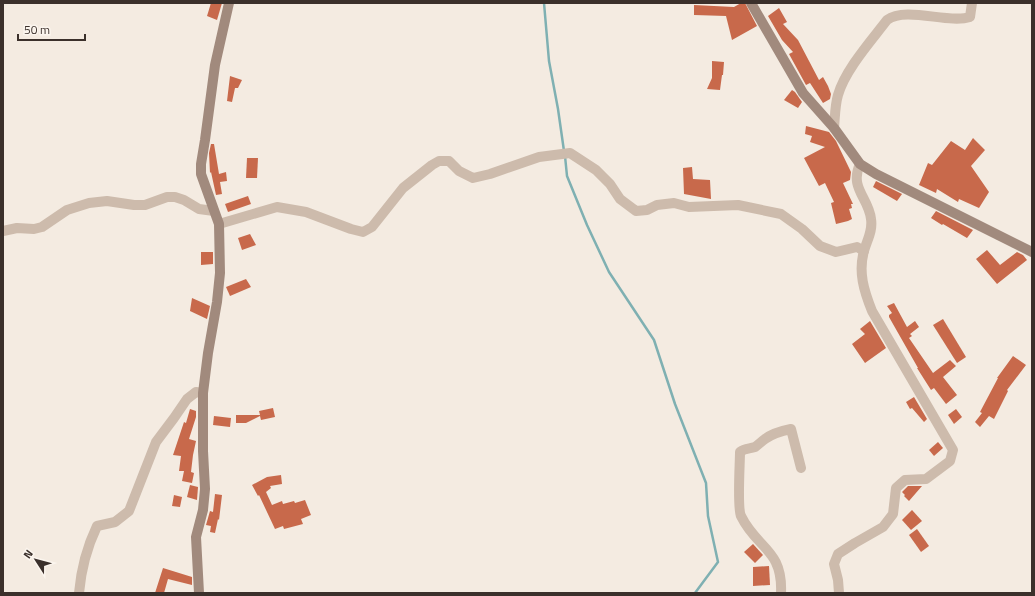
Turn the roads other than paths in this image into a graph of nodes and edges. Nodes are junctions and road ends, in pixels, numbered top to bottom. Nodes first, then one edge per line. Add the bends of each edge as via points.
1 (228, 3) edge
2 (751, 3) edge
3 (972, 3) edge
4 (834, 128) junction
5 (860, 164) junction
6 (214, 211) junction
7 (218, 224) junction
8 (3, 230) edge
9 (864, 251) junction
10 (1032, 252) edge
11 (203, 393) junction
12 (802, 468) dead end
13 (79, 593) edge
14 (199, 593) edge
15 (781, 593) edge
16 (839, 593) edge

1 - 6 street via 215,64 201,164 201,174
2 - 4 street via 803,93
3 - 4 street via 970,17 962,19 928,15 891,17 887,20 841,85
4 - 5 street
5 - 9 street via 857,172 858,188 871,218 871,232
5 - 10 street
6 - 7 street
6 - 8 street via 199,209 184,200 167,196 146,205 107,201 67,210 42,227
7 - 9 street via 277,206 306,212 363,232 372,227 403,188 439,161 448,161 459,171 473,178 539,157 570,153 596,170 620,199 636,211 674,202 689,207 738,205 781,214 820,246 836,252 857,248
7 - 11 street via 220,273
9 - 16 street via 860,270 864,293 872,311 953,450 950,461 926,478 904,480 896,488 893,514 883,527 838,554 834,564
11 - 13 street via 196,392 187,399 156,442 129,511 114,522 98,526 90,543
11 - 14 street via 205,489 196,537
12 - 15 street via 791,429 778,432 756,446 740,452 740,515 774,559 779,569

